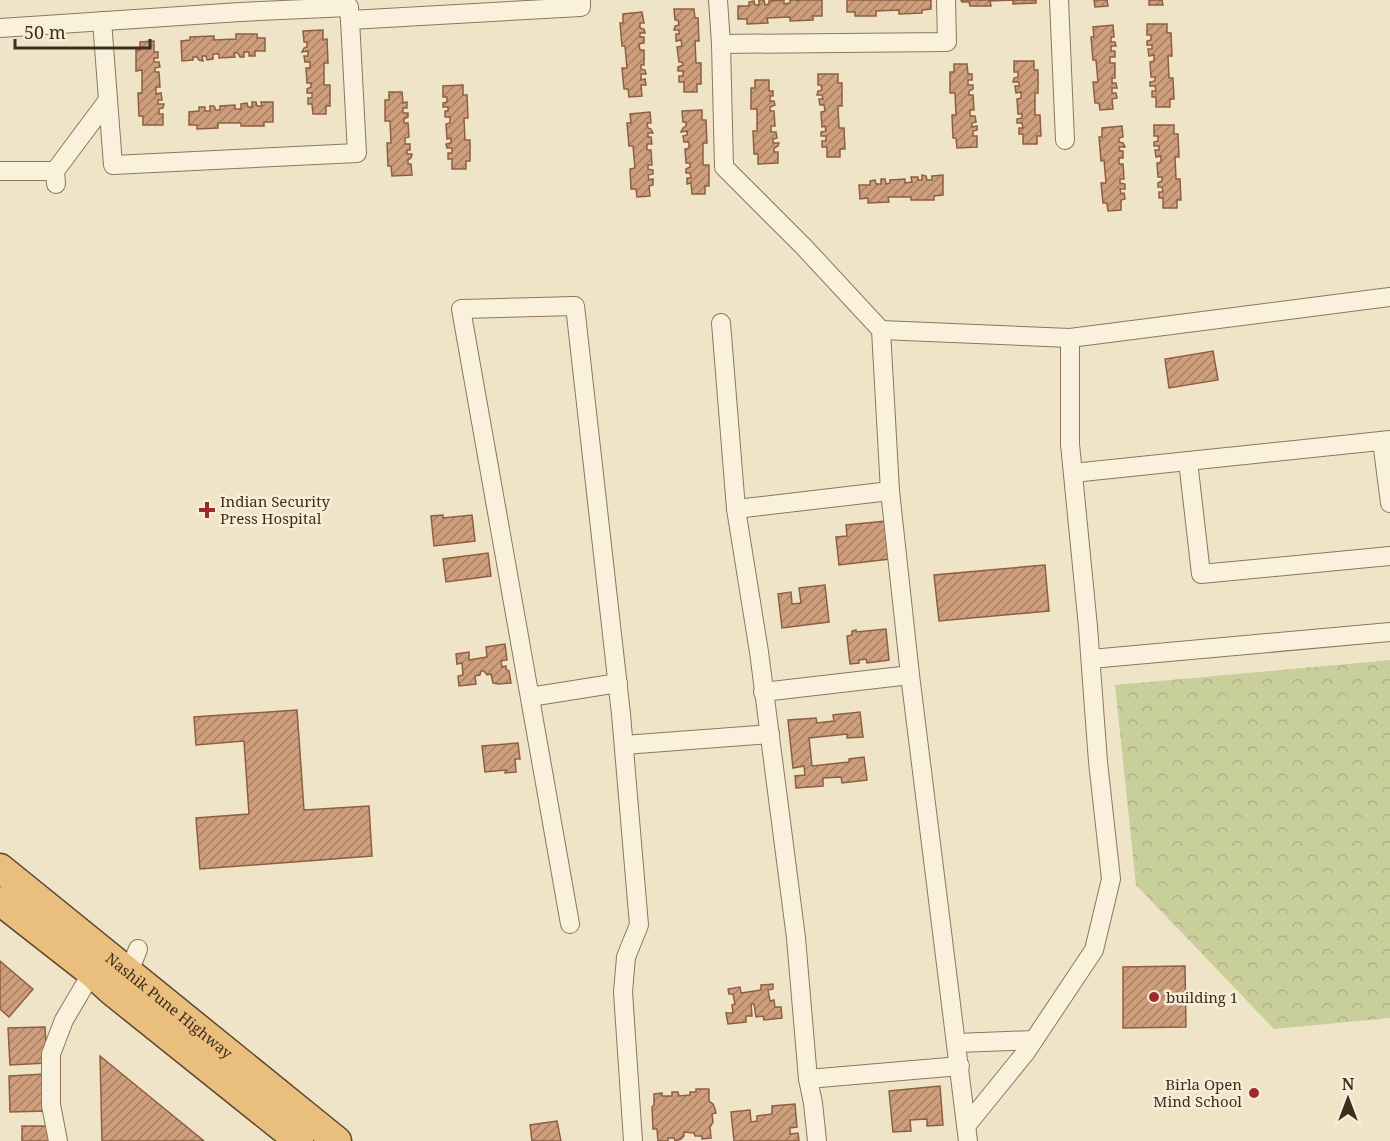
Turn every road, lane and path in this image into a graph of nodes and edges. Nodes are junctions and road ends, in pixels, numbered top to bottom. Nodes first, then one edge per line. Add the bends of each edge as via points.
1 (581, 0) edge
2 (718, 0) edge
3 (946, 0) edge
4 (1059, 0) edge
5 (216, 7) edge
6 (349, 9) edge
7 (102, 21) junction
8 (0, 28) edge
9 (721, 44) junction
10 (108, 100) junction
11 (1065, 140) dead end
12 (0, 171) edge
13 (1390, 297) edge
14 (721, 323) dead end
15 (881, 330) junction
16 (1070, 338) junction
17 (1386, 440) edge
18 (1188, 461) junction
19 (1073, 473) junction
20 (890, 491) junction
21 (1390, 503) edge
22 (736, 509) junction
23 (1390, 556) edge
24 (1390, 632) edge
25 (1091, 659) junction
26 (910, 675) junction
27 (618, 682) junction
28 (763, 692) junction
29 (530, 698) junction
30 (770, 734) junction
31 (624, 745) junction
32 (0, 868) edge
33 (0, 901) edge
34 (570, 924) dead end
35 (98, 962) junction
36 (127, 971) junction
37 (1034, 1040) junction
38 (957, 1043) junction
39 (960, 1066) junction
40 (808, 1079) junction
41 (967, 1134) edge
42 (58, 1141) edge
43 (299, 1141) edge
44 (337, 1141) edge
45 (633, 1141) edge
46 (817, 1141) edge

1 - 6 street via 581,7
2 - 9 street
3 - 9 street via 947,42
4 - 11 street
5 - 6 street
5 - 7 street
6 - 10 street via 357,153 113,165
7 - 8 street
7 - 10 street
9 - 15 street via 724,167
10 - 12 street via 55,178
13 - 16 street
14 - 22 street
15 - 16 street
15 - 20 street
16 - 19 street
17 - 18 street
17 - 21 street
18 - 19 street
18 - 23 street via 1201,574
19 - 25 street
20 - 22 street
20 - 26 street
22 - 28 street
24 - 25 street
25 - 37 street via 1111,879 1094,950
26 - 28 street
26 - 38 street
27 - 29 street
27 - 29 street via 575,306 461,309
27 - 31 street
28 - 30 street
29 - 34 street
30 - 31 street
30 - 40 street via 796,939
31 - 45 street via 639,925 626,957 623,992
32 - 35 highway, Nashik Pune Highway
33 - 35 highway, Nashik Pune Highway
35 - 36 highway, Nashik Pune Highway
35 - 42 street via 64,1020 51,1054 51,1106
36 - 43 highway, Nashik Pune Highway
36 - 44 highway, Nashik Pune Highway
37 - 38 street
37 - 41 street
38 - 39 street
39 - 40 street
39 - 41 street
40 - 46 street

